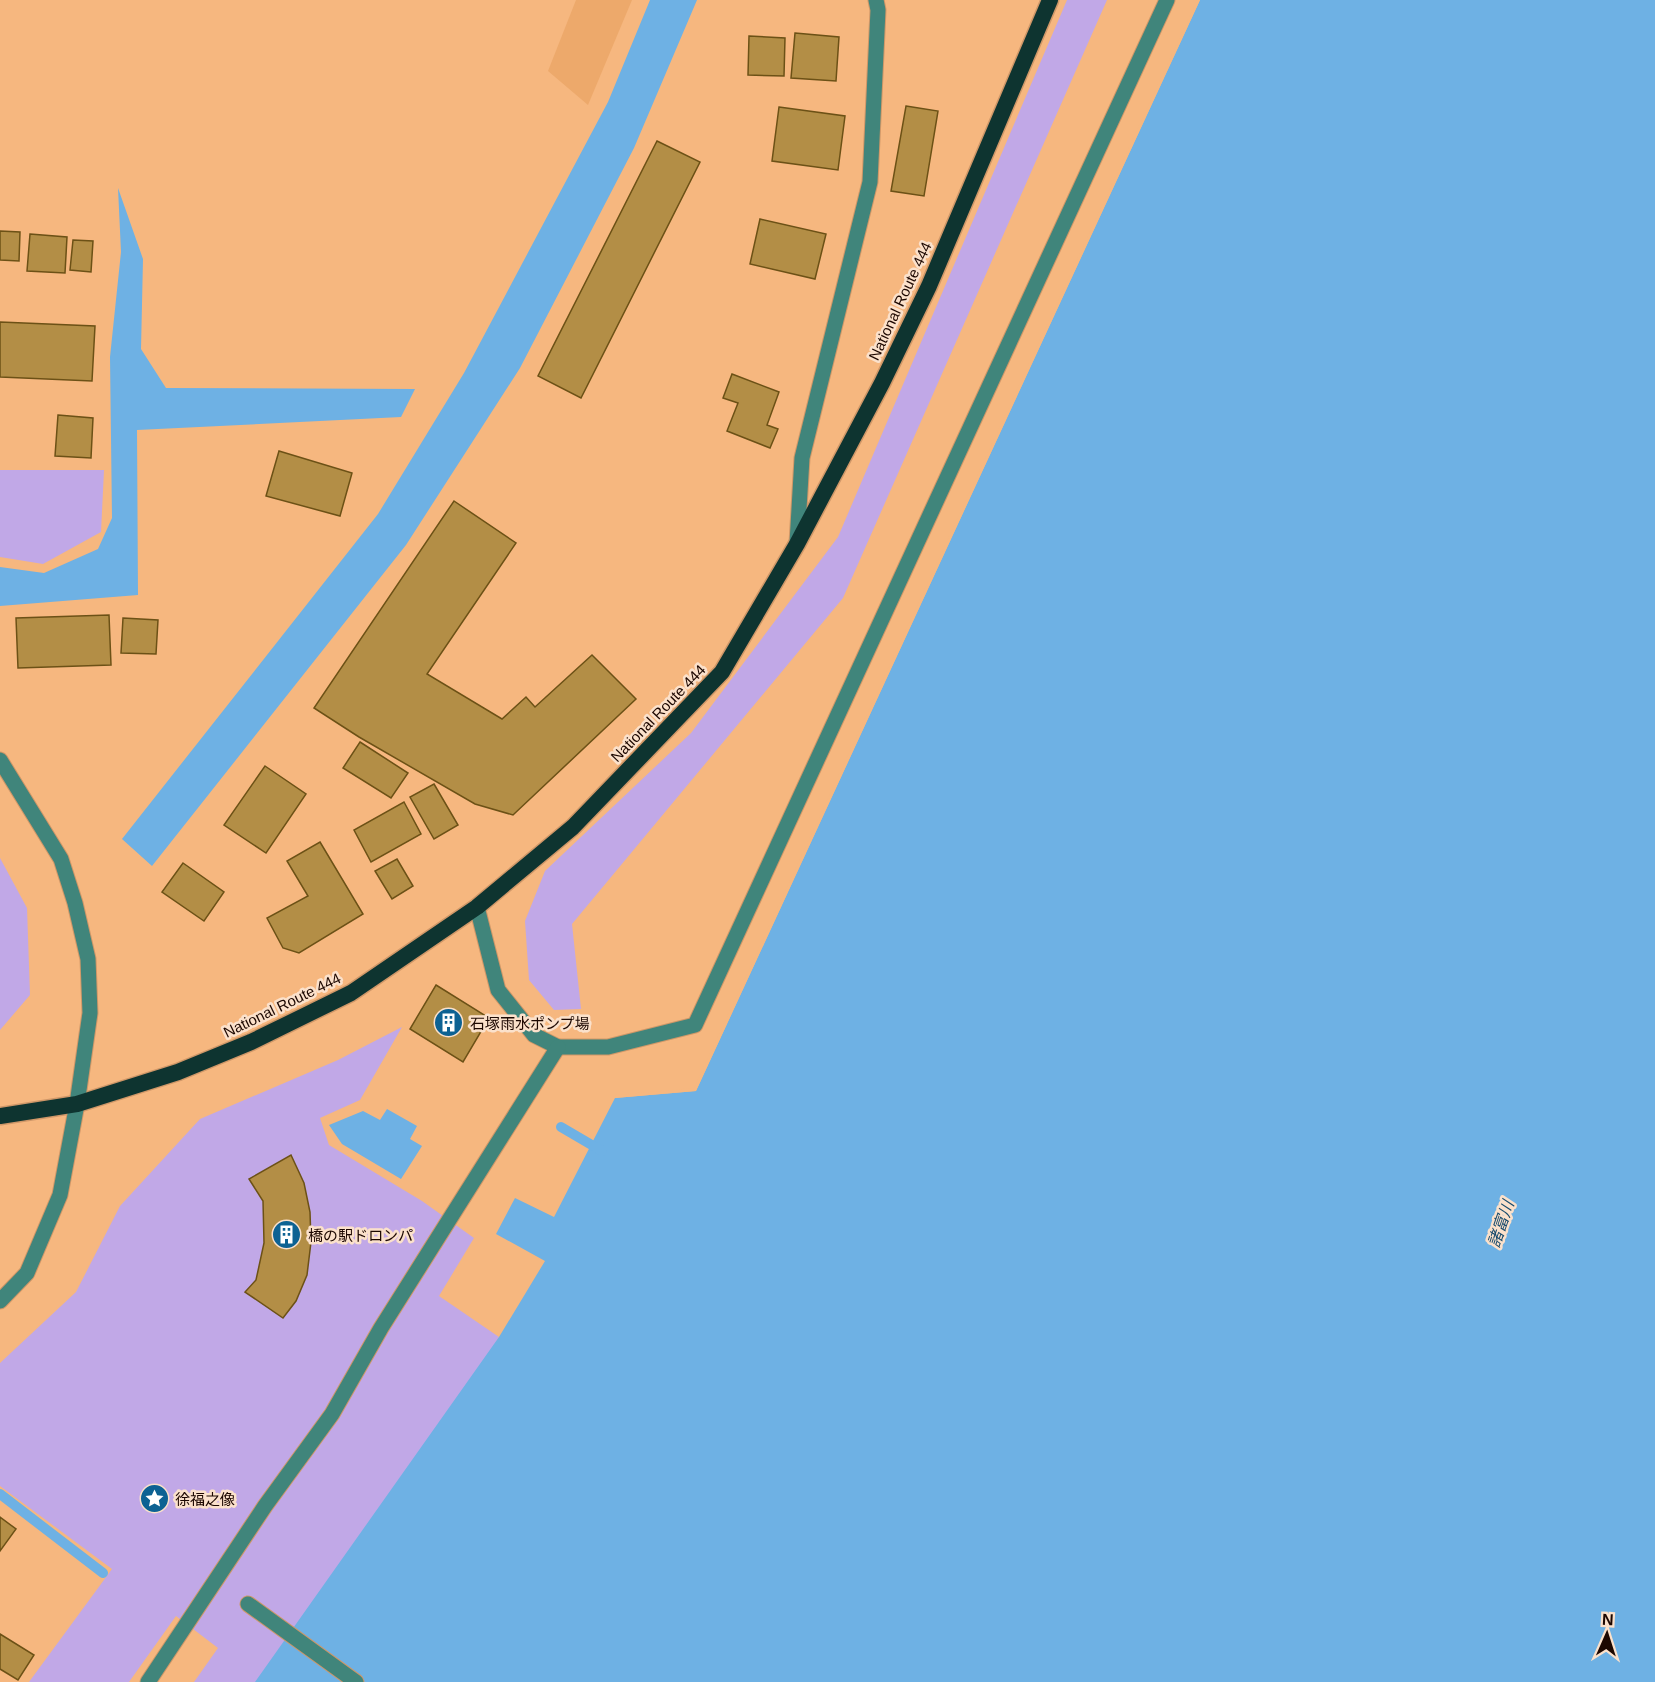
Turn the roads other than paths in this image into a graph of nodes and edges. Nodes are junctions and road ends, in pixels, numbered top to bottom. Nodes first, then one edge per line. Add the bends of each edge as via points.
1 (876, 0) edge
2 (1050, 0) edge
3 (1167, 0) edge
4 (797, 544) junction
5 (0, 760) edge
6 (477, 907) junction
7 (558, 1047) junction
8 (77, 1104) junction
9 (0, 1116) edge
10 (0, 1301) edge
11 (248, 1604) dead end
12 (148, 1682) edge
13 (356, 1682) edge

1 - 4 street via 870,182 802,458
2 - 4 highway, National Route 444 via 929,286
3 - 7 street via 695,1025 609,1047
4 - 6 highway, National Route 444 via 722,672 573,827
5 - 8 street via 61,859 88,959 90,1013
6 - 7 street via 498,990 534,1035
6 - 8 highway, National Route 444 via 351,993 251,1042 178,1072
7 - 12 street via 381,1328 332,1414
8 - 9 highway, National Route 444
8 - 10 street via 60,1196 27,1273
11 - 13 street

